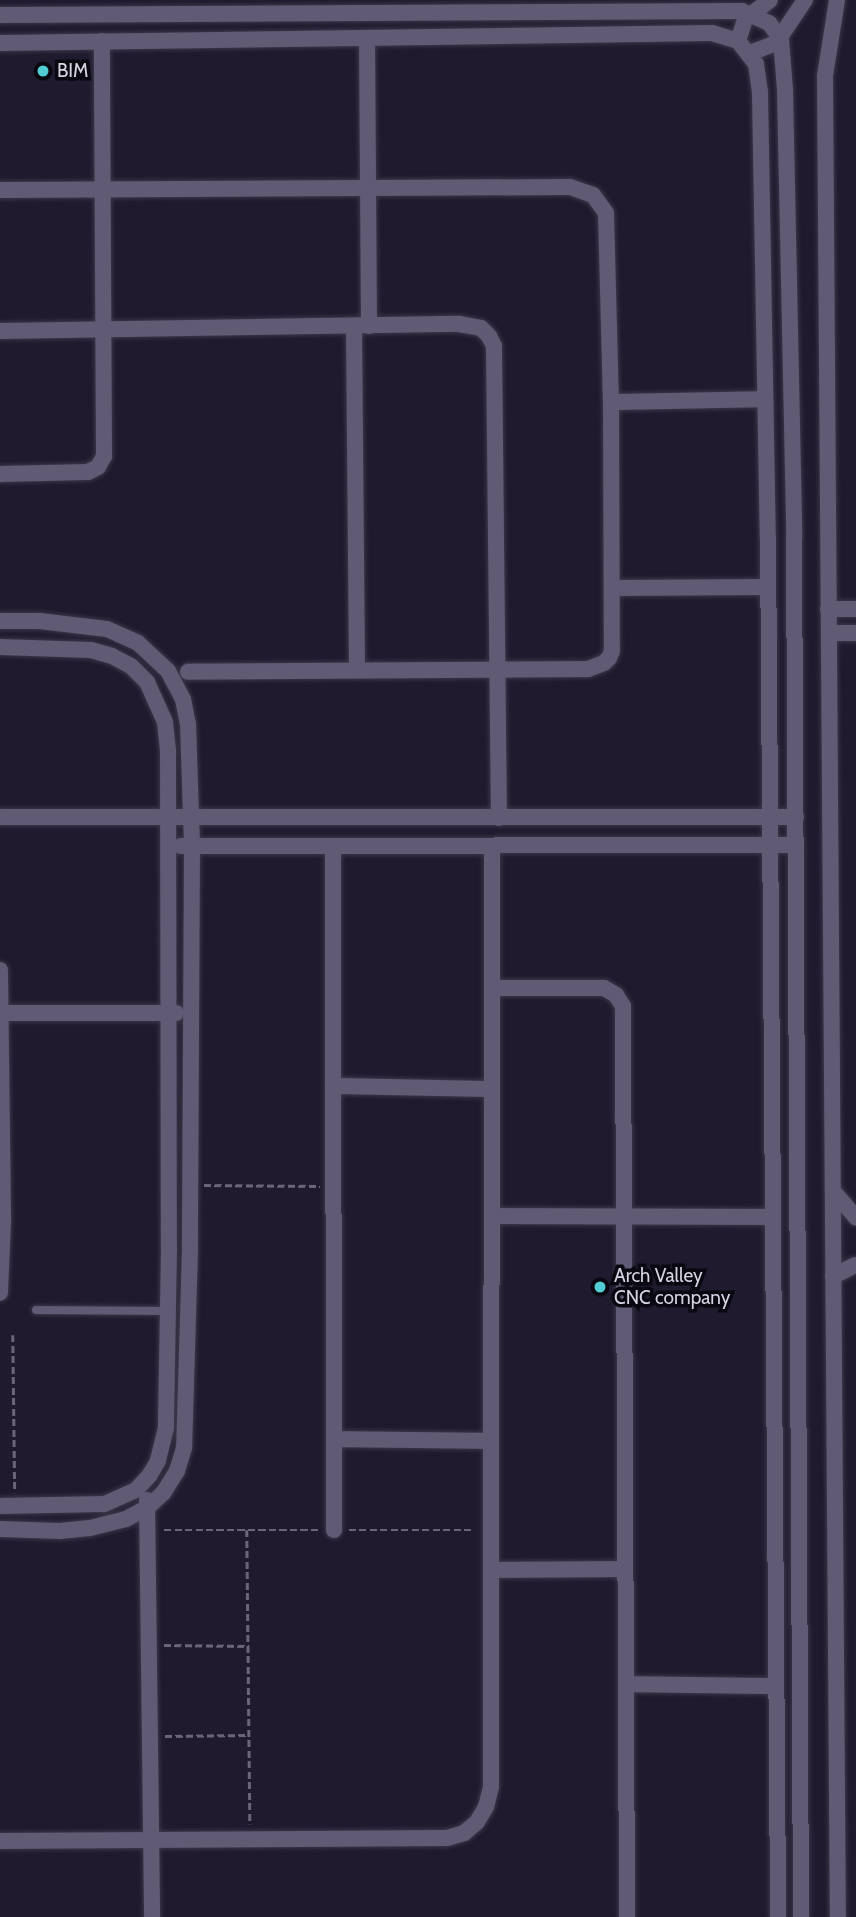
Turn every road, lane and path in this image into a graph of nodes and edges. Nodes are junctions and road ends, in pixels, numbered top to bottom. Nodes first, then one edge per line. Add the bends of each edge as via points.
1 (770, 0) edge
2 (805, 0) edge
3 (837, 0) edge
4 (751, 13) junction
5 (208, 14) junction
6 (473, 14) junction
7 (0, 15) edge
8 (367, 38) junction
9 (474, 38) junction
10 (209, 39) junction
11 (781, 39) junction
12 (102, 41) junction
13 (738, 41) junction
14 (0, 43) edge
15 (750, 53) junction
16 (784, 73) junction
17 (758, 76) junction
18 (367, 186) junction
19 (103, 188) junction
20 (0, 190) edge
21 (762, 215) junction
22 (787, 215) junction
23 (361, 326) junction
24 (104, 330) junction
25 (0, 331) edge
26 (765, 399) junction
27 (611, 402) junction
28 (766, 437) junction
29 (792, 438) junction
30 (0, 474) edge
31 (794, 537) junction
32 (768, 538) junction
33 (768, 587) junction
34 (612, 588) junction
35 (856, 608) edge
36 (828, 609) junction
37 (0, 621) edge
38 (829, 633) junction
39 (856, 633) edge
40 (0, 647) edge
41 (497, 669) junction
42 (357, 670) junction
43 (188, 672) dead end
44 (0, 817) edge
45 (771, 817) junction
46 (796, 817) junction
47 (169, 818) junction
48 (358, 818) junction
49 (499, 818) junction
50 (587, 818) junction
51 (192, 819) junction
52 (589, 845) junction
53 (771, 845) junction
54 (796, 845) junction
55 (169, 846) junction
56 (192, 846) junction
57 (333, 846) junction
58 (359, 846) junction
59 (492, 846) junction
60 (0, 970) edge
61 (492, 988) junction
62 (0, 1013) edge
63 (169, 1013) junction
64 (190, 1013) junction
65 (772, 1064) junction
66 (796, 1064) junction
67 (333, 1086) junction
68 (492, 1089) junction
69 (190, 1185) junction
70 (333, 1186) junction
71 (832, 1191) junction
72 (492, 1216) junction
73 (624, 1217) junction
74 (772, 1217) junction
75 (856, 1217) edge
76 (1, 1223) edge
77 (169, 1249) junction
78 (190, 1249) junction
79 (796, 1264) junction
80 (773, 1265) junction
81 (856, 1265) edge
82 (833, 1276) junction
83 (0, 1293) edge
84 (36, 1310) dead end
85 (168, 1311) junction
86 (13, 1335) dead end
87 (334, 1439) junction
88 (491, 1441) junction
89 (144, 1481) junction
90 (7, 1506) edge
91 (148, 1507) junction
92 (0, 1529) edge
93 (247, 1530) dead end
94 (334, 1530) dead end
95 (774, 1556) junction
96 (800, 1557) junction
97 (625, 1569) junction
98 (491, 1570) junction
99 (150, 1645) junction
100 (248, 1646) junction
101 (626, 1684) junction
102 (775, 1686) junction
103 (250, 1735) junction
104 (151, 1736) junction
105 (801, 1818) junction
106 (777, 1819) junction
107 (0, 1840) edge
108 (251, 1840) junction
109 (152, 1841) junction
110 (152, 1917) edge
111 (627, 1917) edge
112 (778, 1917) edge
113 (801, 1917) edge
114 (838, 1917) edge

1 - 4 street
2 - 11 street
3 - 36 street via 825,76
4 - 6 street
4 - 11 street via 769,23
4 - 13 street via 741,26
5 - 6 street
5 - 7 street
5 - 10 street
6 - 9 street
8 - 9 street
8 - 10 street
8 - 18 street
9 - 13 street via 712,33
10 - 12 street
11 - 15 street via 770,48
11 - 16 street
12 - 14 street
12 - 19 street
13 - 15 street
15 - 17 street
16 - 17 street
16 - 22 street
17 - 21 street
18 - 19 street
18 - 23 street
18 - 27 street via 570,187 593,195 601,203 608,225
19 - 20 street
19 - 24 street
21 - 22 street
21 - 26 street
22 - 29 street
23 - 24 street
23 - 41 street via 470,325 481,328 494,346
23 - 42 street
24 - 25 street
24 - 30 street via 105,444 98,467 67,474
26 - 27 street
26 - 28 street
27 - 34 street
28 - 29 street
28 - 32 street
29 - 31 street
31 - 32 street
31 - 46 street
32 - 33 street
33 - 34 street
33 - 45 street
34 - 41 street via 612,651 604,663 588,668
35 - 36 street
36 - 38 street
37 - 51 street via 107,629 132,639 160,662 183,699
38 - 39 street
38 - 71 street
40 - 47 street via 91,650 131,666 147,682 164,722 169,751
41 - 42 street
41 - 49 street
42 - 43 street
44 - 47 street
45 - 46 street
45 - 50 street
45 - 53 street
46 - 54 street
47 - 51 street
47 - 55 street
48 - 49 street
48 - 51 street
48 - 58 street
49 - 50 street
50 - 52 street
51 - 56 street
52 - 53 street
52 - 59 street
53 - 54 street
53 - 65 street
54 - 66 street
55 - 56 street
55 - 63 street
56 - 57 street
56 - 64 street
57 - 58 street
57 - 67 street
58 - 59 street
59 - 61 street
60 - 62 street
61 - 68 street
61 - 73 street via 604,988 621,1000
62 - 63 street
62 - 76 street
63 - 64 street
63 - 77 street
64 - 69 street
65 - 66 street
65 - 74 street
66 - 79 street
67 - 68 street
67 - 70 street
68 - 72 street
69 - 70 path
69 - 78 street
70 - 87 street
71 - 75 street
71 - 82 street
72 - 73 street
72 - 88 street
73 - 74 street
73 - 97 street
74 - 80 street
76 - 83 street
77 - 78 street
77 - 85 street
78 - 91 street via 184,1448 177,1472
79 - 80 street
79 - 96 street
80 - 95 street
81 - 82 street
82 - 114 street
84 - 85 lane
85 - 89 street via 166,1428 158,1461
86 - 90 path
87 - 88 street
87 - 94 street
88 - 98 street
89 - 90 street via 104,1504
89 - 91 street
91 - 92 street via 127,1519 89,1528
91 - 99 street
93 - 100 path
95 - 96 street
95 - 102 street
96 - 105 street
97 - 98 street
97 - 101 street
98 - 108 street via 491,1787 477,1822 464,1833 447,1838
99 - 100 path
99 - 104 street
100 - 103 path
101 - 102 street
101 - 111 street
102 - 106 street
103 - 104 path
103 - 108 path
104 - 109 street
105 - 106 street
105 - 113 street
106 - 112 street
107 - 109 street
108 - 109 street
109 - 110 street

